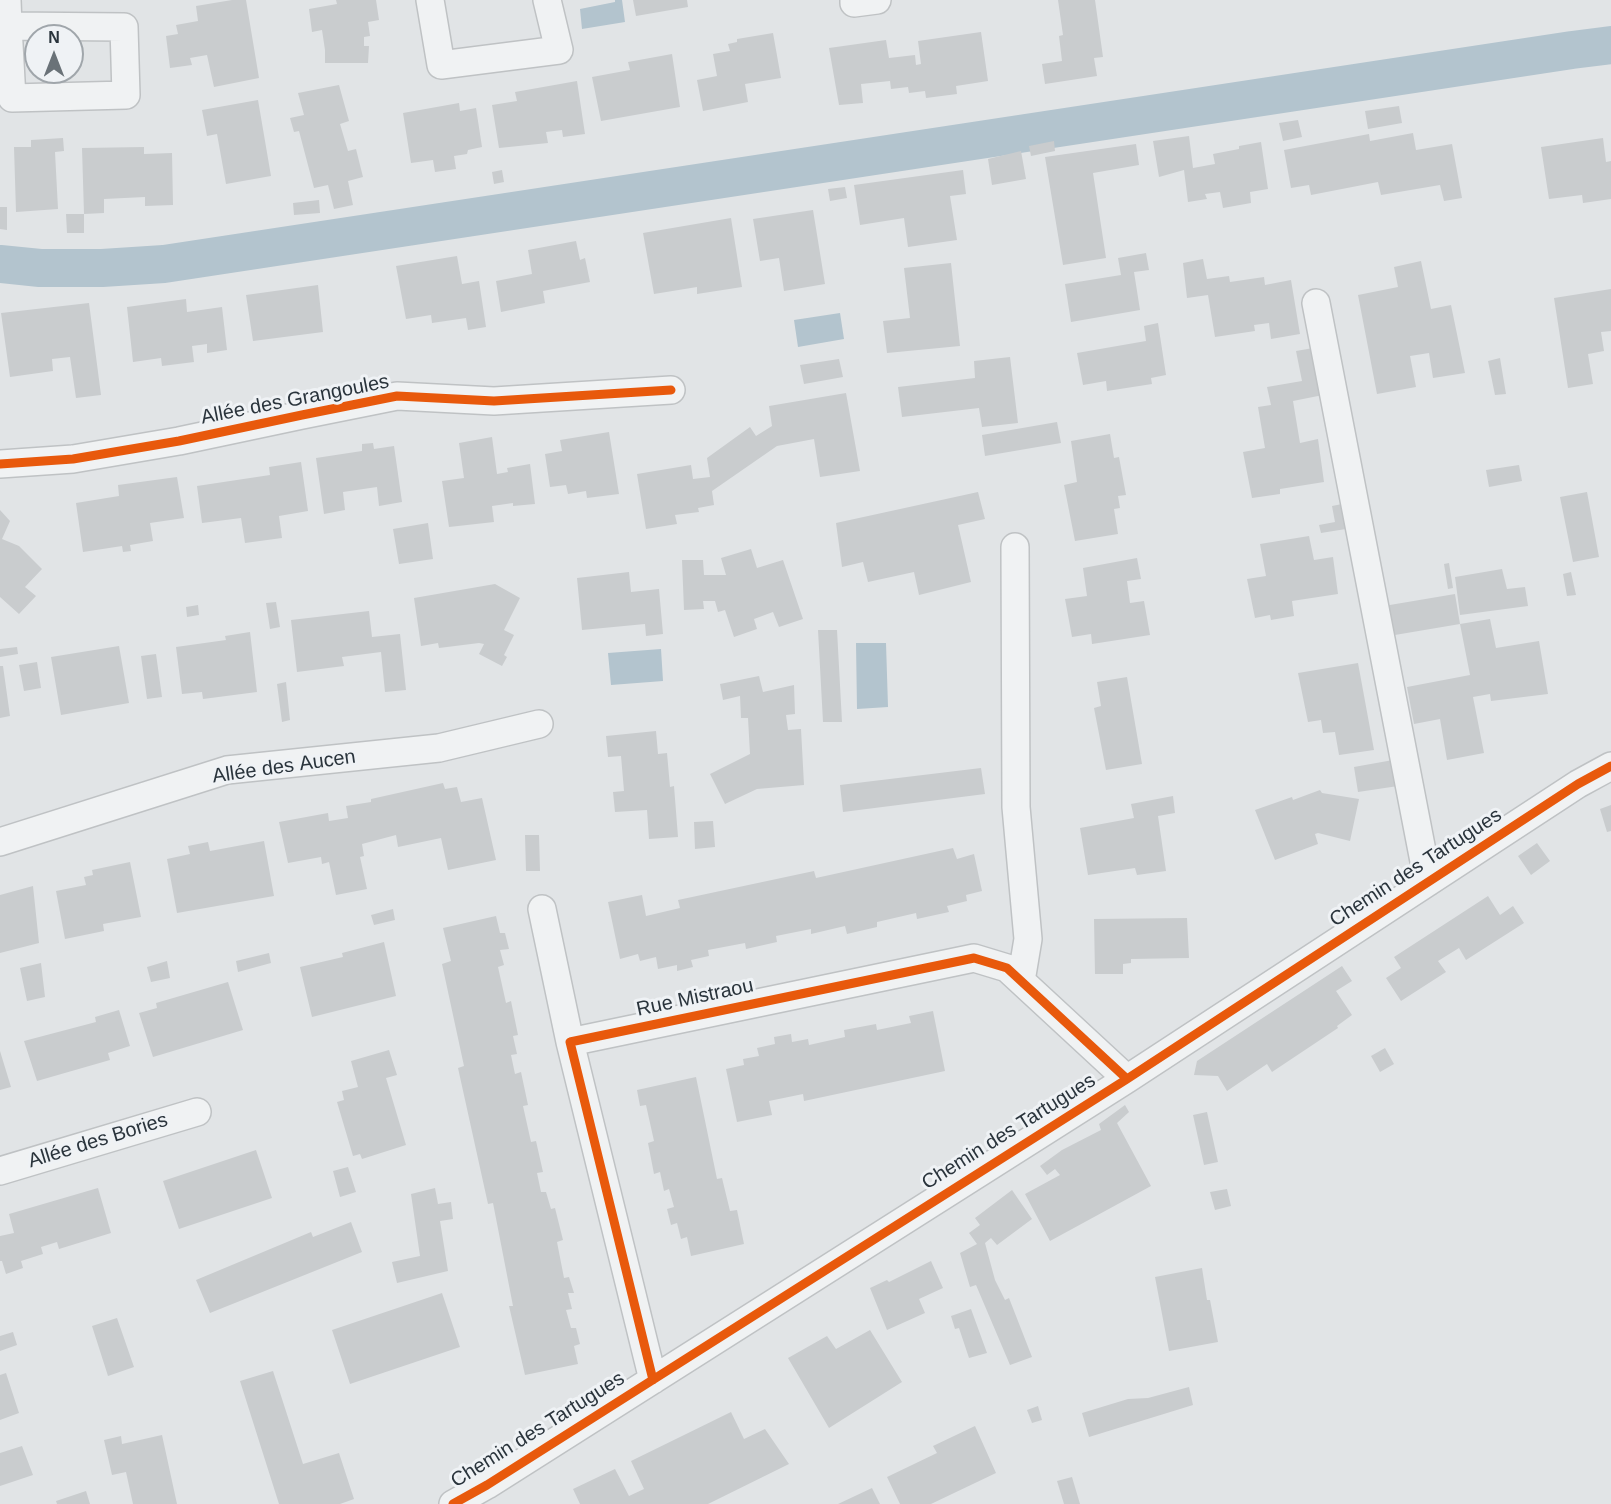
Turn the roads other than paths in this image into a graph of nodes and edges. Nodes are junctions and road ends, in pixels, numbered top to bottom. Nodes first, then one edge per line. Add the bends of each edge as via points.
1 (430, 0) edge
2 (547, 0) edge
3 (854, 0) edge
4 (877, 0) edge
5 (8, 13) edge
6 (1316, 303) dead end
7 (671, 390) dead end
8 (0, 464) edge
9 (1015, 547) dead end
10 (539, 724) dead end
11 (1611, 766) edge
12 (0, 842) edge
13 (1428, 882) junction
14 (542, 909) dead end
15 (1021, 981) junction
16 (570, 1042) junction
17 (1127, 1079) junction
18 (197, 1112) dead end
19 (0, 1171) edge
20 (653, 1380) junction
21 (492, 1494) edge
22 (453, 1504) edge

1 - 2 street via 441,65 559,50
3 - 4 street
5 - 5 street via 124,27 126,95 12,98
6 - 13 street
7 - 8 street, Allée des Grangoules via 494,401 397,396 179,441 73,459
9 - 15 street via 1016,807 1028,939
10 - 12 street, Allée des Aucen via 439,748 227,770
11 - 13 street, Chemin des Tartugues
13 - 17 street, Chemin des Tartugues
14 - 16 street
15 - 16 street, Rue Mistraou via 1007,968 974,958
15 - 17 street, Rue Mistraou
16 - 20 street
17 - 20 street, Chemin des Tartugues
18 - 19 street, Allée des Bories
20 - 21 street, Chemin des Tartugues
21 - 22 street, Chemin des Tartugues

